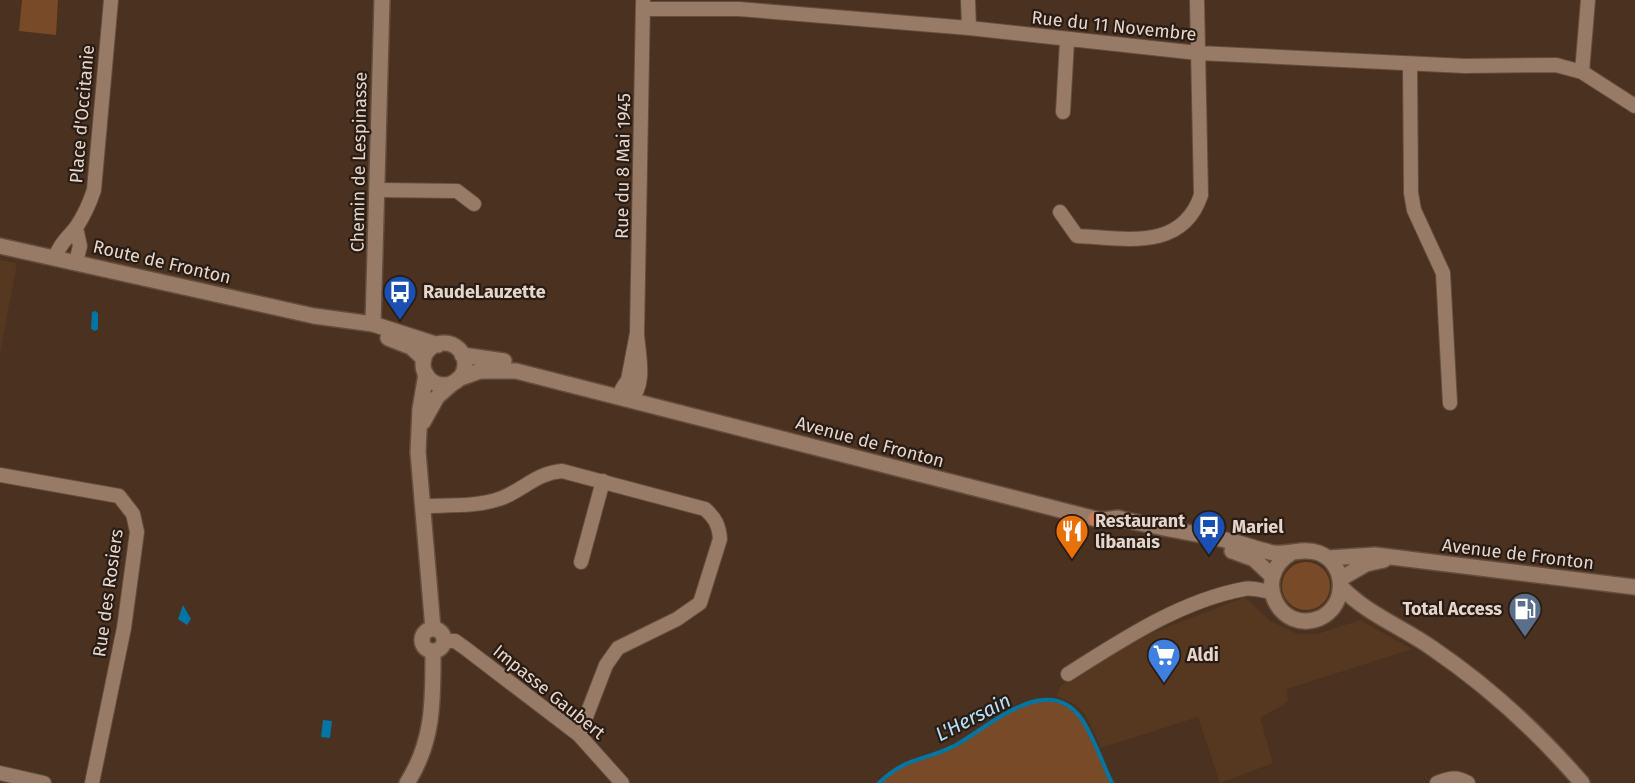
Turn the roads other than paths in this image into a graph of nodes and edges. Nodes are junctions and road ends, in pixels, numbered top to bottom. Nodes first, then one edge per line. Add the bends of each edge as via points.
1 (111, 0) edge
2 (382, 0) edge
3 (968, 0) edge
4 (1197, 0) edge
5 (1588, 0) edge
6 (643, 5) edge
7 (739, 5) edge
8 (969, 28) junction
9 (1067, 41) junction
10 (1198, 53) junction
11 (1410, 64) junction
12 (1582, 72) junction
13 (1635, 106) edge
14 (1063, 112) dead end
15 (379, 190) junction
16 (474, 204) dead end
17 (1060, 212) dead end
18 (75, 228) junction
19 (0, 246) edge
20 (55, 258) junction
21 (76, 262) junction
22 (314, 316) junction
23 (373, 324) junction
24 (438, 345) junction
25 (462, 355) junction
26 (425, 367) junction
27 (456, 381) junction
28 (630, 400) junction
29 (1450, 403) dead end
30 (418, 452) junction
31 (0, 475) edge
32 (603, 481) junction
33 (423, 506) junction
34 (1099, 519) junction
35 (1291, 553) junction
36 (1328, 558) junction
37 (1396, 558) junction
38 (581, 562) dead end
39 (1272, 576) junction
40 (1340, 583) junction
41 (1635, 587) edge
42 (1271, 592) junction
43 (1366, 609) junction
44 (1329, 612) junction
45 (434, 629) junction
46 (445, 640) junction
47 (433, 652) junction
48 (1068, 674) dead end
49 (579, 735) junction
50 (0, 773) edge
51 (44, 783) edge
52 (92, 783) edge
53 (407, 783) edge
54 (622, 783) edge
55 (1437, 783) edge
56 (1468, 783) edge
57 (1582, 783) edge

1 - 18 street, Place d'Occitanie via 94,190
2 - 15 main road, Chemin de Lespinasse
3 - 8 street
4 - 10 street
5 - 12 street
6 - 7 street, Rue du 11 Novembre
6 - 28 street, Rue du 8 Mai 1945 via 637,333 640,383 638,393
7 - 8 street, Rue du 11 Novembre
8 - 9 street, Rue du 11 Novembre
9 - 10 street, Rue du 11 Novembre
9 - 14 street
10 - 11 street, Rue du 11 Novembre
10 - 17 street via 1201,195 1196,212 1170,234 1151,239 1077,237
11 - 12 street, Rue du 11 Novembre via 1556,65
11 - 29 street via 1411,193 1414,210 1443,273
12 - 13 street, Rue du 11 Novembre
15 - 16 street via 457,191
15 - 23 main road, Chemin de Lespinasse
18 - 20 street, Place d'Occitanie via 61,242
18 - 21 street via 80,246
19 - 20 main road, Route de Fronton
20 - 21 main road, Route de Fronton
21 - 22 main road, Route de Fronton
22 - 23 main road
22 - 26 main road via 411,347
23 - 24 main road
24 - 25 main road via 452,345
24 - 26 main road via 429,350
25 - 27 main road via 464,365
25 - 28 main road, Avenue de Fronton via 514,362
26 - 27 main road via 438,384
26 - 30 main road
27 - 28 main road, Avenue de Fronton via 480,370 502,369
27 - 30 main road via 427,412
28 - 34 main road, Avenue de Fronton
30 - 33 main road
31 - 52 street, Rue des Rosiers via 119,496 133,514 137,532 124,628
32 - 33 street via 552,472 488,503
32 - 38 street
32 - 49 street via 705,509 719,528 720,539 700,603 618,648 606,665
33 - 45 main road
34 - 35 main road, Avenue de Fronton via 1118,518
34 - 39 main road, Avenue de Fronton via 1117,527 1248,555
35 - 36 main road, Avenue de Fronton via 1311,551
35 - 39 main road via 1279,562
36 - 37 main road, Avenue de Fronton
36 - 40 main road
37 - 40 main road, Avenue de Fronton via 1366,564
37 - 41 main road, Avenue de Fronton
39 - 42 main road
40 - 43 main road
40 - 44 main road via 1335,605
42 - 44 main road via 1275,603 1291,617 1311,620
42 - 48 street via 1246,588 1194,605 1126,638
43 - 44 main road
43 - 57 main road via 1408,631 1459,666 1522,720
45 - 46 main road
45 - 47 main road via 425,632 422,640 425,648
46 - 47 main road via 441,649
46 - 49 street, Impasse Gaubert via 465,648
47 - 53 main road via 430,731 423,755
49 - 54 street, Impasse Gaubert
50 - 51 street
55 - 56 street via 1448,778

